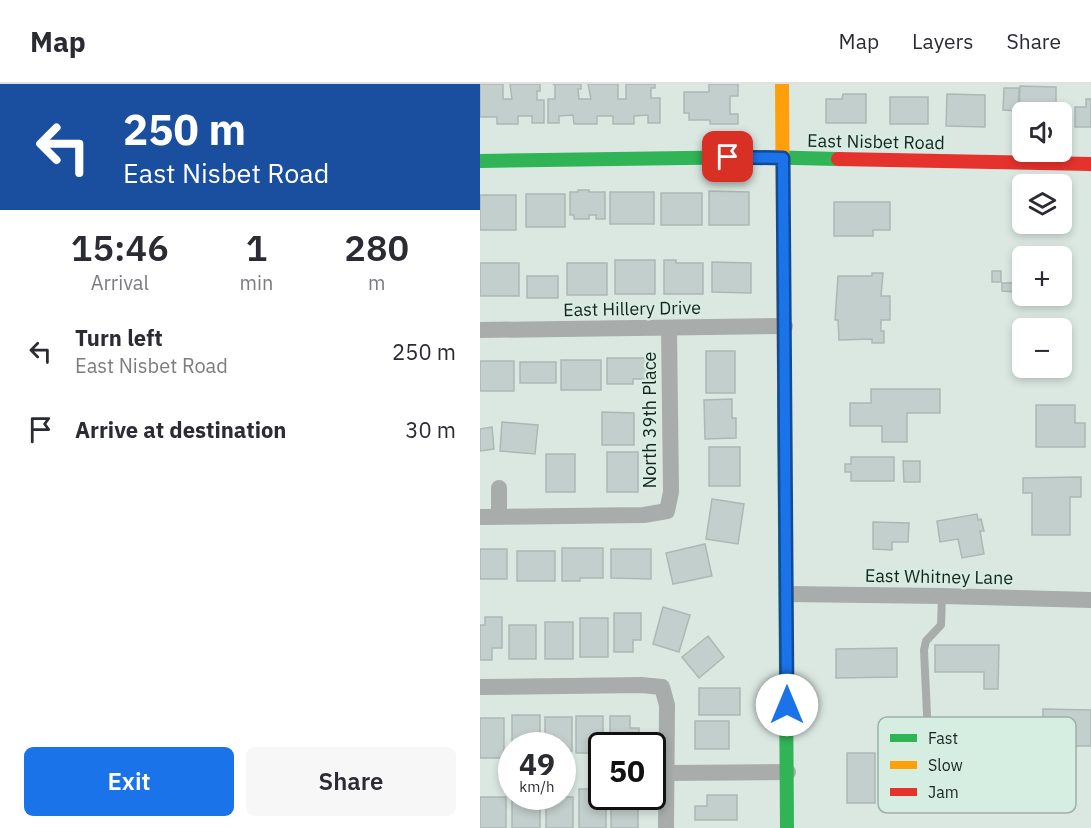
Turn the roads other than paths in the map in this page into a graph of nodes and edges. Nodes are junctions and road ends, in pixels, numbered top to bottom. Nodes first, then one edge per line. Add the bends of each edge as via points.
1 (782, 84) edge
2 (783, 158) junction
3 (480, 161) edge
4 (1091, 164) edge
5 (784, 326) junction
6 (669, 328) junction
7 (480, 330) edge
8 (499, 488) dead end
9 (499, 516) junction
10 (480, 517) edge
11 (787, 594) junction
12 (942, 596) junction
13 (1091, 600) edge
14 (480, 687) edge
15 (927, 717) edge
16 (788, 772) junction
17 (666, 773) joint
18 (666, 810) edge
19 (666, 828) edge
20 (787, 828) edge

1 - 2 main road
2 - 3 main road, East Nisbet Road
2 - 4 main road, East Nisbet Road
2 - 5 main road
5 - 6 street, East Hillery Drive
5 - 11 main road
6 - 7 street, East Hillery Drive
6 - 9 street, North 39th Place via 671,492 667,511 644,515
8 - 9 street
9 - 10 street
11 - 12 street, East Whitney Lane
11 - 16 main road
12 - 13 street, East Whitney Lane
12 - 15 lane via 941,625 926,641 924,650
14 - 17 street via 662,687 667,705
16 - 17 street
16 - 20 main road
18 - 19 street

